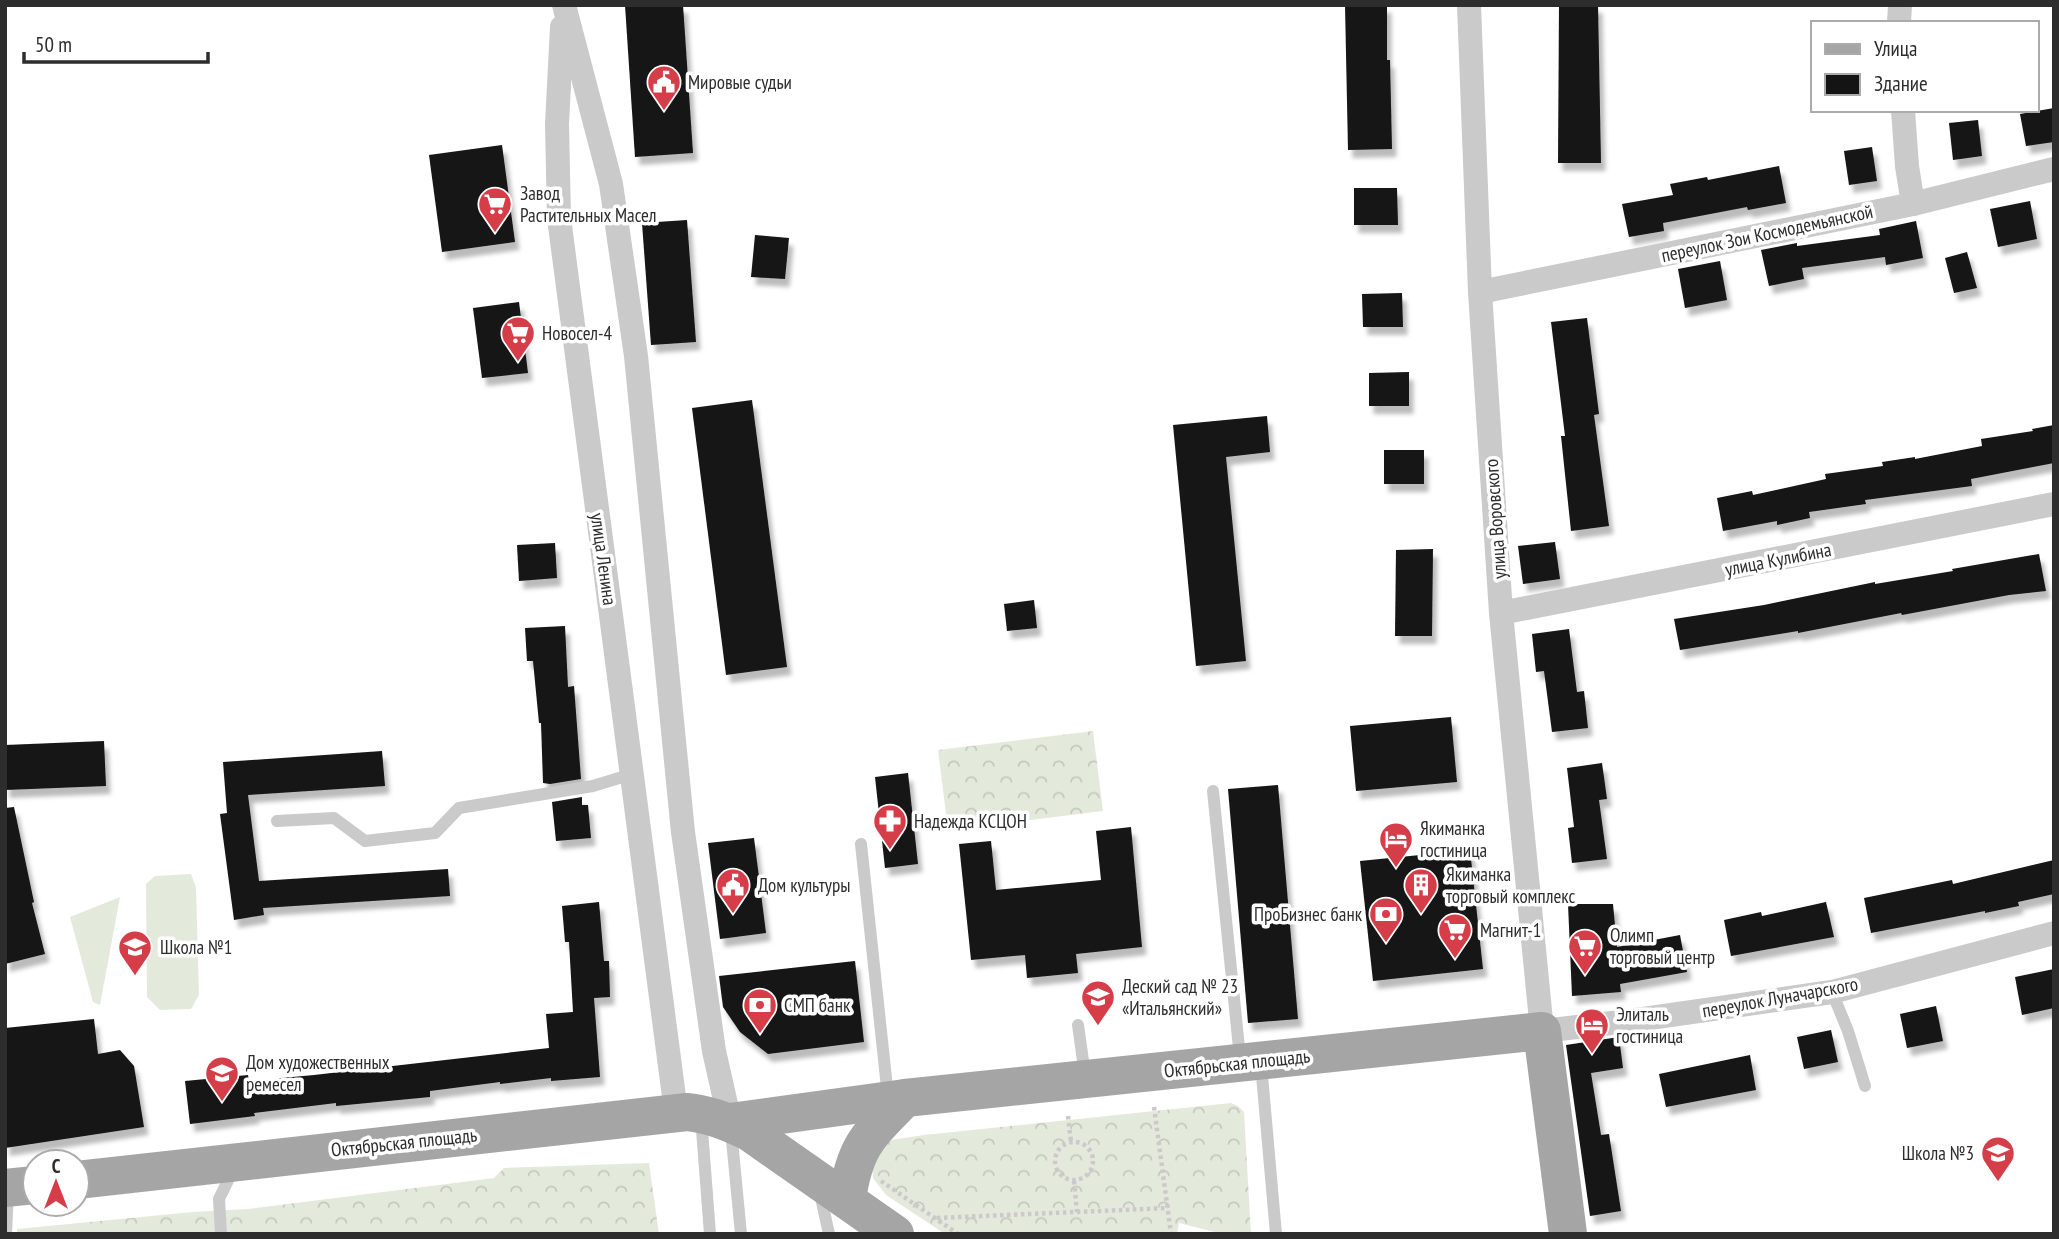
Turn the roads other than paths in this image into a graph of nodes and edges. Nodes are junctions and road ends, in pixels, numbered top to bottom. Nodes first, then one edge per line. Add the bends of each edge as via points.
1 (564, 5) edge
2 (1469, 5) edge
3 (1903, 112) edge
4 (2054, 169) edge
5 (1913, 204) junction
6 (1480, 292) junction
7 (2054, 504) edge
8 (1501, 612) junction
9 (632, 774) junction
10 (1213, 791) dead end
11 (277, 821) dead end
12 (862, 844) dead end
13 (2054, 933) edge
14 (1832, 992) junction
15 (1078, 1025) dead end
16 (1542, 1031) junction
17 (1251, 1061) junction
18 (1085, 1079) junction
19 (1865, 1086) dead end
20 (897, 1099) junction
21 (702, 1116) junction
22 (238, 1161) junction
23 (91, 1180) edge
24 (847, 1185) junction
25 (16, 1187) edge
26 (6, 1234) edge
27 (221, 1234) edge
28 (709, 1234) edge
29 (741, 1234) edge
30 (829, 1234) edge
31 (895, 1234) edge
32 (1276, 1234) edge
33 (1568, 1234) edge

1 - 9 street, улица Ленина via 557,124 559,218
1 - 21 street via 611,184 634,342 683,832 714,1051
2 - 6 street, улица Воровского
3 - 5 street
4 - 5 street, переулок Зои Космодемьянской
5 - 6 street, переулок Зои Космодемьянской
6 - 8 street, улица Воровского
7 - 8 street, улица Кулибина
8 - 16 street, улица Воровского
9 - 11 lane via 593,786 459,808 435,833 365,841 334,818
9 - 21 street, улица Ленина
10 - 17 lane
12 - 20 lane
13 - 14 street, переулок Луначарского
14 - 16 street, переулок Луначарского
14 - 19 lane
15 - 18 lane
16 - 17 main road, Октябрьская площадь
16 - 33 main road
17 - 18 main road, Октябрьская площадь
17 - 32 lane
18 - 20 main road, Октябрьская площадь
20 - 21 main road, Октябрьская площадь
20 - 24 main road via 863,1144
21 - 22 main road, Октябрьская площадь
21 - 24 main road via 749,1132
21 - 28 lane
21 - 29 lane
22 - 23 main road, Октябрьская площадь
22 - 27 lane via 219,1199
24 - 30 lane
24 - 31 main road
25 - 26 lane

